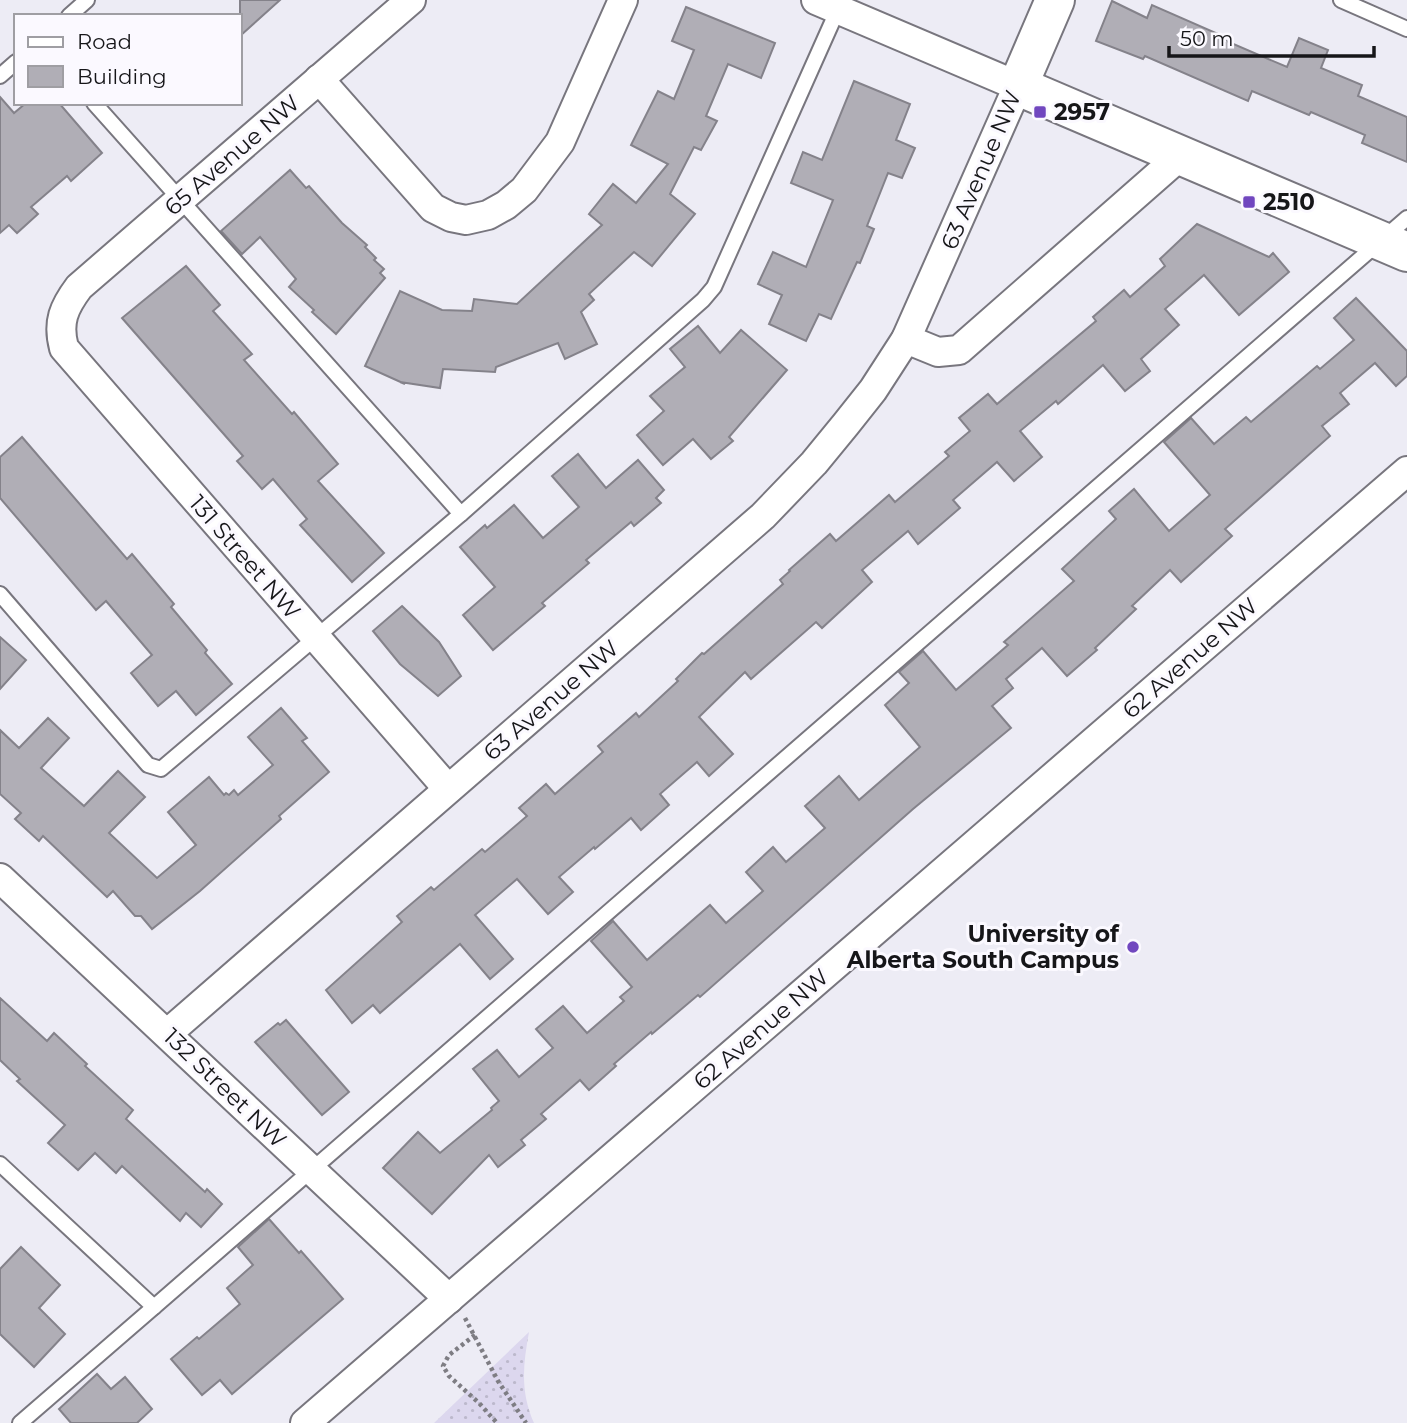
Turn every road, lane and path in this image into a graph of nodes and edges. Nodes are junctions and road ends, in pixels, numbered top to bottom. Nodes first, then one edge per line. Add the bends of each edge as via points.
1 (87, 0) edge
2 (411, 0) edge
3 (623, 0) edge
4 (1055, 0) edge
5 (1341, 0) edge
6 (827, 4) edge
7 (71, 14) edge
8 (1407, 29) edge
9 (14, 64) edge
10 (0, 76) edge
11 (320, 79) junction
12 (1018, 86) junction
13 (96, 105) edge
14 (1180, 156) junction
15 (179, 200) junction
16 (1398, 237) edge
17 (61, 317) joint
18 (906, 340) junction
19 (1407, 471) edge
20 (461, 514) junction
21 (0, 594) edge
22 (315, 638) junction
23 (448, 789) junction
24 (0, 878) edge
25 (168, 1033) junction
26 (0, 1164) edge
27 (311, 1170) junction
28 (449, 1299) junction
29 (154, 1307) junction
30 (475, 1335) junction
31 (20, 1423) edge
32 (305, 1423) edge
33 (497, 1423) edge
34 (526, 1423) edge

1 - 7 lane
2 - 11 street, 65 Avenue NW
3 - 11 street via 560,142 524,190 488,215 466,219 433,208
4 - 12 street, 63 Avenue NW
5 - 8 lane
6 - 12 street
6 - 20 lane via 714,287
9 - 10 lane
11 - 15 street, 65 Avenue NW
12 - 14 street
12 - 18 street, 63 Avenue NW
13 - 15 lane
14 - 16 street
14 - 18 street via 959,349 938,352
15 - 17 street, 65 Avenue NW via 79,287
15 - 20 lane
16 - 27 lane
17 - 22 street, 131 Street NW via 64,348
18 - 23 street, 63 Avenue NW via 846,424 764,516
19 - 28 street, 62 Avenue NW
20 - 22 lane
21 - 22 lane via 148,765 161,769
22 - 23 street, 131 Street NW
23 - 25 street, 63 Avenue NW
24 - 25 street, 132 Street NW
25 - 27 street, 132 Street NW
26 - 29 lane
27 - 28 street, 132 Street NW
27 - 29 lane
28 - 30 path
28 - 32 street, 62 Avenue NW
29 - 31 lane
30 - 33 path via 449,1355 443,1366
30 - 34 path

